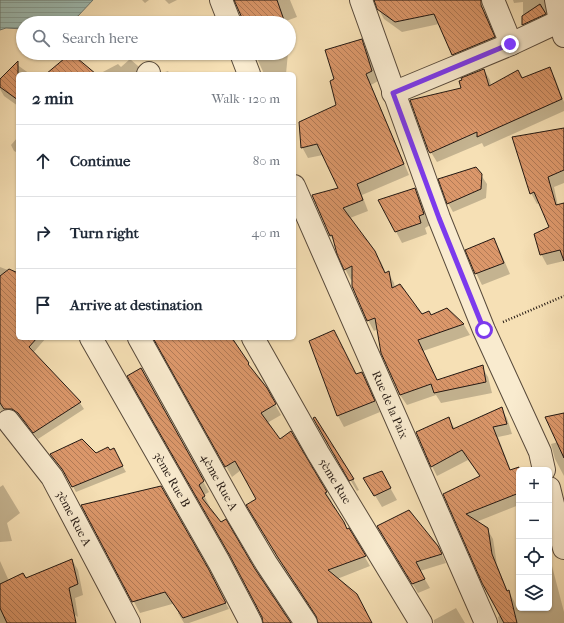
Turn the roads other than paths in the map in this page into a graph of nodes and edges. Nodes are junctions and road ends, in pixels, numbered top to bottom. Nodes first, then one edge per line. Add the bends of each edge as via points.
1 (221, 0) edge
2 (361, 0) edge
3 (493, 0) edge
4 (227, 16) edge
5 (560, 19) edge
6 (510, 44) junction
7 (244, 60) edge
8 (248, 72) edge
9 (393, 93) junction
10 (296, 191) edge
11 (92, 340) edge
12 (140, 340) edge
13 (254, 340) edge
14 (8, 421) dead end
15 (543, 467) edge
16 (552, 500) edge
17 (564, 548) edge
18 (129, 623) edge
19 (250, 623) edge
20 (306, 623) edge
21 (421, 623) edge
22 (486, 623) edge

1 - 4 street
2 - 9 street
3 - 6 street
5 - 6 street
6 - 9 street
7 - 8 street
9 - 15 street via 484,330 540,452
10 - 22 street, Rue de la Paix
11 - 19 street, 3ème Rue B via 215,555
12 - 20 street, 4ème Rue A via 236,514
13 - 21 street, 5ème Rue via 318,453
14 - 18 street, 3ème Rue A via 52,477
16 - 17 street

